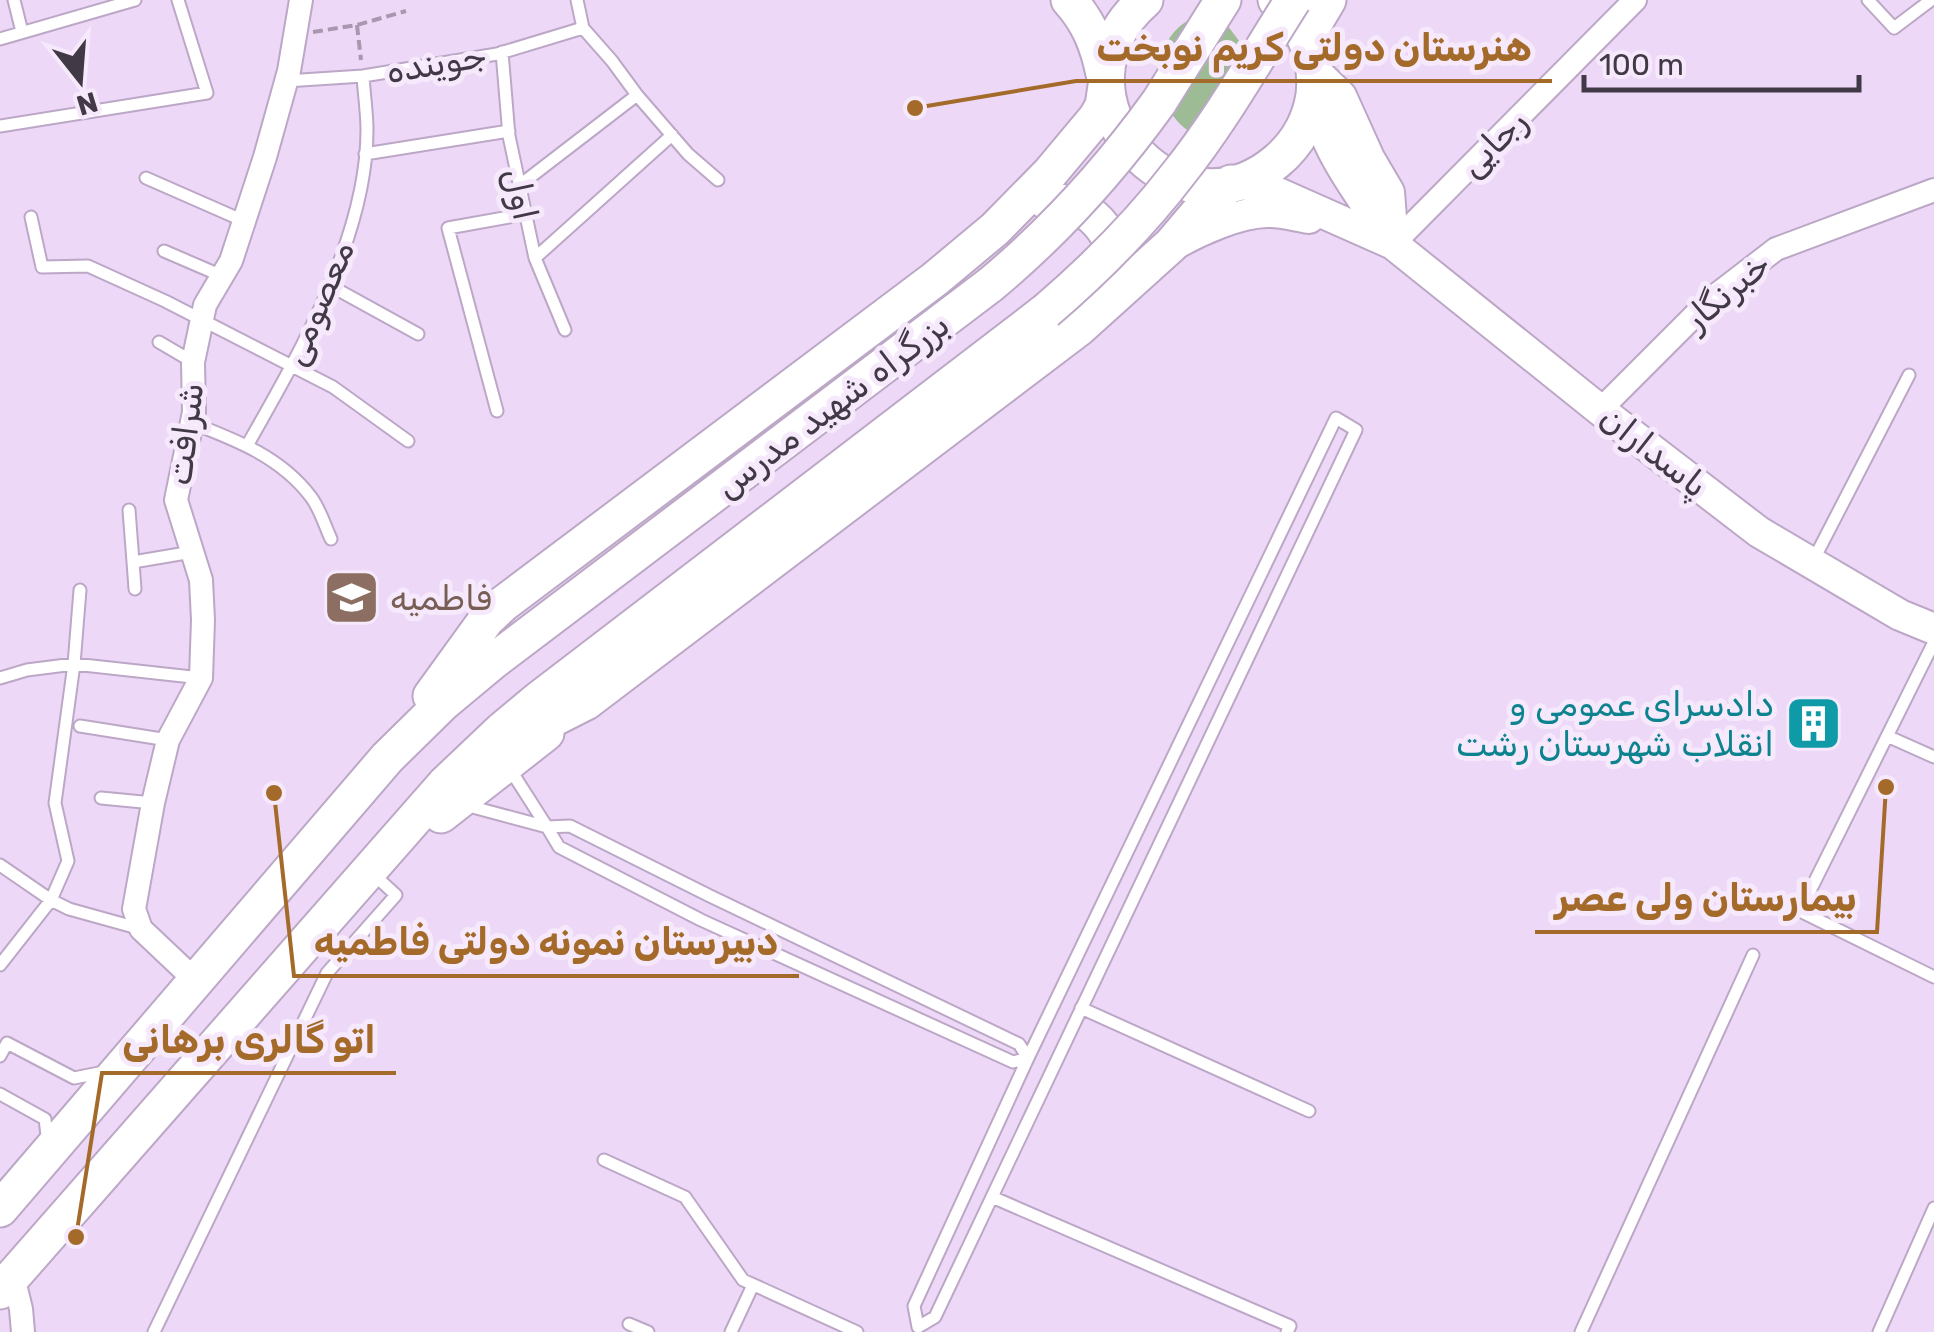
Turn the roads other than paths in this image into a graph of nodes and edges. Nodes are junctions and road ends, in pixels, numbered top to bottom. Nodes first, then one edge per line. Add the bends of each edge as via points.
1 (14, 0) edge
2 (134, 0) edge
3 (178, 0) edge
4 (300, 0) edge
5 (577, 0) edge
6 (1068, 0) edge
7 (1145, 0) edge
8 (1223, 0) edge
9 (1276, 0) edge
10 (1293, 0) edge
11 (1328, 0) edge
12 (1635, 0) edge
13 (1868, 0) edge
14 (1930, 0) edge
15 (583, 28) junction
16 (22, 32) junction
17 (0, 39) edge
18 (502, 52) junction
19 (363, 76) junction
20 (1314, 76) junction
21 (286, 81) junction
22 (1106, 83) junction
23 (636, 95) junction
24 (0, 126) edge
25 (509, 132) junction
26 (672, 136) junction
27 (364, 154) junction
28 (146, 178) dead end
29 (718, 180) dead end
30 (1234, 182) junction
31 (520, 184) junction
32 (1934, 190) edge
33 (526, 214) junction
34 (1011, 214) junction
35 (32, 217) dead end
36 (244, 222) junction
37 (1348, 224) junction
38 (1393, 244) junction
39 (1166, 250) junction
40 (164, 251) dead end
41 (535, 258) junction
42 (222, 276) junction
43 (329, 285) junction
44 (1101, 308) junction
45 (202, 320) junction
46 (565, 330) dead end
47 (418, 334) dead end
48 (159, 342) dead end
49 (192, 362) junction
50 (292, 366) junction
51 (1909, 375) dead end
52 (1600, 410) junction
53 (497, 411) dead end
54 (192, 423) junction
55 (408, 441) dead end
56 (248, 444) junction
57 (129, 510) dead end
58 (332, 539) dead end
59 (192, 552) junction
60 (133, 562) junction
61 (1812, 563) junction
62 (135, 589) dead end
63 (80, 590) dead end
64 (1934, 629) edge
65 (1934, 642) edge
66 (74, 664) junction
67 (0, 678) edge
68 (201, 678) junction
69 (586, 702) junction
70 (80, 726) dead end
71 (1887, 736) junction
72 (168, 740) junction
73 (1934, 757) edge
74 (387, 758) junction
75 (468, 762) junction
76 (506, 764) junction
77 (102, 798) dead end
78 (152, 803) junction
79 (456, 803) junction
80 (547, 826) junction
81 (0, 865) edge
82 (370, 871) junction
83 (710, 896) junction
84 (50, 900) junction
85 (701, 920) junction
86 (141, 929) junction
87 (1754, 955) dead end
88 (0, 965) edge
89 (1934, 977) edge
90 (196, 981) junction
91 (1081, 1008) junction
92 (0, 1056) edge
93 (1028, 1058) junction
94 (126, 1062) junction
95 (1053, 1068) junction
96 (0, 1094) edge
97 (1308, 1111) dead end
98 (46, 1155) junction
99 (604, 1160) dead end
100 (992, 1198) junction
101 (1934, 1208) edge
102 (0, 1209) edge
103 (6, 1283) edge
104 (753, 1285) junction
105 (629, 1324) dead end
106 (917, 1330) edge
107 (22, 1332) edge
108 (154, 1332) edge
109 (648, 1332) edge
110 (732, 1332) edge
111 (857, 1332) edge
112 (1287, 1332) edge
113 (1581, 1332) edge
114 (1879, 1332) edge

1 - 16 lane
2 - 16 lane
3 - 24 lane via 207,92
4 - 21 street, شرافت
5 - 15 lane
6 - 22 highway via 1091,30
7 - 22 highway, بزرگراه شهید مدرس via 1118,33
8 - 74 highway, بزرگراه شهید مدرس, bridge via 1136,135 1018,261 454,693
9 - 20 highway via 1309,46
10 - 75 highway, بزرگراه شهید مدرس, bridge via 1189,161 1073,288 551,690
11 - 20 highway via 1311,30
12 - 38 street, رجایی
13 - 14 lane via 1894,28
15 - 18 lane, جوینده
15 - 23 lane
16 - 17 lane
18 - 19 lane, جوینده
18 - 25 lane, اول
19 - 21 lane, جوینده
19 - 27 lane, معصومی
20 - 30 highway, بزرگراه شهید مدرس via 1306,122 1290,148 1268,168
20 - 38 main road via 1320,121
21 - 36 street, شرافت
22 - 30 highway via 1118,129 1146,163 1187,182
22 - 34 highway, بزرگراه شهید مدرس via 1096,118
23 - 26 lane
23 - 31 lane
25 - 27 lane
25 - 31 lane, اول
26 - 29 lane
26 - 41 lane
27 - 43 lane, معصومی via 350,230
28 - 36 lane
30 - 37 main road via 1269,189
30 - 39 highway, بزرگراه شهید مدرس
31 - 33 lane, اول
32 - 52 street, خبرنگار via 1776,249 1711,299
33 - 41 lane, اول
33 - 53 lane via 448,228
34 - 44 highway via 1054,201 1098,220 1116,264
34 - 74 highway, بزرگراه شهید مدرس via 935,279 495,611
35 - 45 lane via 42,267 88,266
36 - 42 street, شرافت
37 - 38 main road
37 - 39 main road via 1259,213
38 - 52 main road, پاسداران
39 - 44 highway, بزرگراه شهید مدرس
40 - 42 lane
41 - 46 lane, اول
42 - 45 street, شرافت
43 - 47 lane
43 - 50 lane, معصومی
44 - 69 highway, بزرگراه شهید مدرس
45 - 49 street, شرافت
45 - 50 lane
48 - 49 lane
49 - 54 street, شرافت
50 - 55 lane
50 - 56 lane, معصومی
51 - 61 lane
52 - 61 main road, پاسداران via 1759,532
54 - 56 lane
54 - 59 street, شرافت via 176,500
56 - 58 lane via 312,499
57 - 60 lane
59 - 60 lane
59 - 68 street, شرافت via 204,620
60 - 62 lane
61 - 64 main road, پاسداران
63 - 66 lane
65 - 71 lane
66 - 67 lane
66 - 68 lane
66 - 84 lane via 55,803 68,862
68 - 72 street, شرافت
69 - 75 highway, بزرگراه شهید مدرس
69 - 76 highway
70 - 72 lane
71 - 73 lane
71 - 89 lane via 1800,911
72 - 78 street, شرافت
74 - 90 highway, بزرگراه شهید مدرس
75 - 82 highway, بزرگراه شهید مدرس
76 - 79 highway
76 - 80 lane
77 - 78 lane
78 - 86 street, شرافت via 134,909
79 - 80 lane
79 - 82 highway
80 - 83 lane via 570,826
80 - 85 lane via 559,847
81 - 84 lane
82 - 103 highway, بزرگراه شهید مدرس
82 - 108 lane via 396,895 327,973
83 - 85 lane
83 - 93 lane via 1020,1044
84 - 86 lane
84 - 88 lane
85 - 93 lane via 1013,1062
86 - 90 street
87 - 113 lane
90 - 94 highway, بزرگراه شهید مدرس
91 - 93 lane via 1356,430 1336,418
91 - 95 lane
91 - 97 lane
92 - 94 lane via 8,1043 74,1078
93 - 95 lane
93 - 106 lane via 914,1306
94 - 98 highway, بزرگراه شهید مدرس
95 - 100 lane
96 - 98 lane via 45,1119
98 - 102 highway, بزرگراه شهید مدرس
99 - 104 lane via 685,1197
100 - 106 lane via 935,1317
100 - 112 lane via 1290,1326
101 - 114 lane
103 - 107 street via 20,1309
104 - 110 lane
104 - 111 lane
105 - 109 lane

